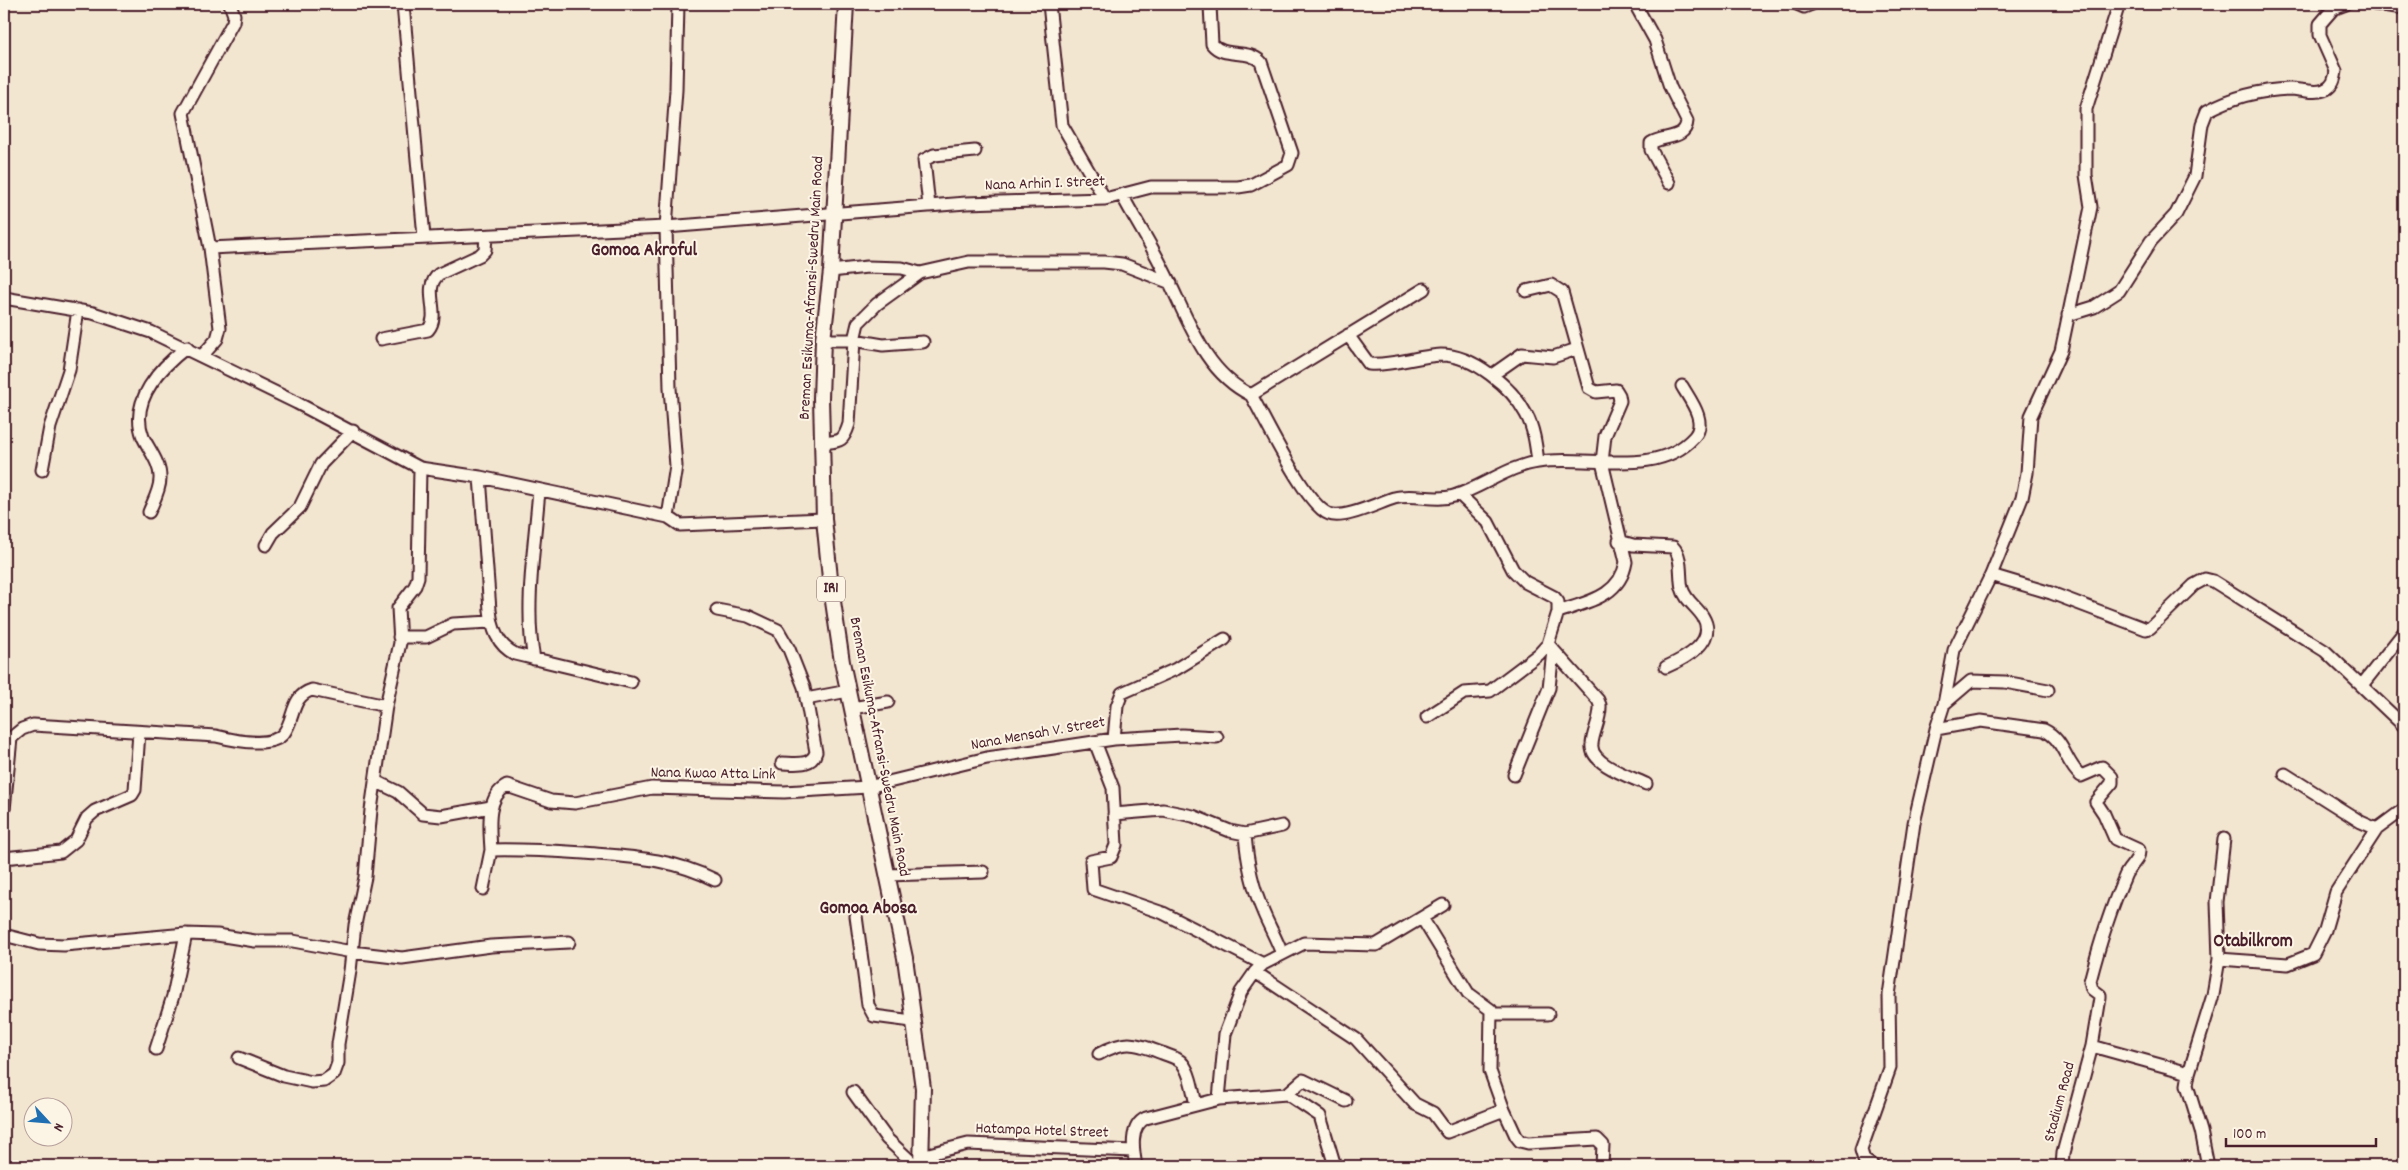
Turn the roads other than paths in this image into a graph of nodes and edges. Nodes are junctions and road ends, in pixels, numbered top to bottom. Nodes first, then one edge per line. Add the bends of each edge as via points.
1 (230, 4) edge
2 (403, 4) edge
3 (678, 4) edge
4 (846, 4) edge
5 (1049, 4) edge
6 (1635, 4) edge
7 (1797, 4) edge
8 (1812, 4) edge
9 (2119, 4) edge
10 (2346, 4) edge
11 (2374, 4) edge
12 (1210, 5) edge
13 (2404, 8) edge
14 (975, 151) dead end
15 (1669, 183) dead end
16 (1122, 196) junction
17 (1105, 199) junction
18 (929, 206) junction
19 (834, 213) junction
20 (666, 227) junction
21 (486, 236) junction
22 (424, 237) junction
23 (210, 248) junction
24 (831, 271) junction
25 (920, 273) junction
26 (1171, 283) junction
27 (1424, 289) dead end
28 (1526, 291) dead end
29 (4, 298) edge
30 (78, 310) junction
31 (2068, 315) junction
32 (1348, 334) junction
33 (381, 340) dead end
34 (823, 340) junction
35 (854, 340) junction
36 (923, 342) dead end
37 (186, 348) junction
38 (1577, 349) junction
39 (202, 356) junction
40 (1492, 375) junction
41 (1682, 386) dead end
42 (1251, 395) junction
43 (353, 431) junction
44 (821, 443) junction
45 (1538, 462) junction
46 (1602, 462) junction
47 (420, 468) junction
48 (42, 470) dead end
49 (480, 477) junction
50 (539, 490) junction
51 (1459, 494) junction
52 (149, 512) dead end
53 (668, 517) junction
54 (824, 519) junction
55 (1620, 541) junction
56 (266, 545) dead end
57 (1991, 575) junction
58 (717, 610) dead end
59 (1558, 612) junction
60 (492, 622) junction
61 (2404, 632) edge
62 (399, 637) junction
63 (1225, 639) dead end
64 (1551, 647) junction
65 (534, 659) junction
66 (1666, 667) dead end
67 (631, 682) dead end
68 (2362, 684) junction
69 (2048, 690) dead end
70 (848, 691) junction
71 (806, 699) junction
72 (888, 702) dead end
73 (1944, 704) junction
74 (386, 706) junction
75 (852, 708) junction
76 (1427, 717) dead end
77 (2404, 726) edge
78 (1936, 729) junction
79 (139, 732) junction
80 (1217, 737) dead end
81 (1114, 739) junction
82 (1095, 742) junction
83 (782, 763) dead end
84 (2285, 774) dead end
85 (1514, 775) dead end
86 (375, 781) junction
87 (1646, 784) dead end
88 (868, 786) junction
89 (491, 807) junction
90 (2404, 809) edge
91 (4, 810) edge
92 (1114, 814) junction
93 (1282, 826) dead end
94 (2377, 829) junction
95 (1245, 834) junction
96 (2224, 839) dead end
97 (491, 850) junction
98 (4, 858) edge
99 (984, 872) dead end
100 (887, 875) junction
101 (715, 880) dead end
102 (483, 889) dead end
103 (1443, 905) dead end
104 (856, 916) dead end
105 (1422, 918) junction
106 (186, 934) junction
107 (4, 936) edge
108 (569, 942) dead end
109 (352, 952) junction
110 (1282, 954) junction
111 (2219, 959) junction
112 (1259, 968) junction
113 (1492, 1014) junction
114 (1548, 1014) dead end
115 (912, 1021) junction
116 (2092, 1046) junction
117 (156, 1049) dead end
118 (1099, 1054) dead end
119 (239, 1058) dead end
120 (2189, 1073) junction
121 (853, 1092) dead end
122 (1287, 1094) junction
123 (1219, 1099) junction
124 (1346, 1101) dead end
125 (1196, 1105) junction
126 (1504, 1110) junction
127 (1133, 1151) junction
128 (920, 1163) edge
129 (1136, 1166) edge
130 (1335, 1166) edge
131 (1602, 1166) edge
132 (1869, 1166) edge
133 (2062, 1166) edge
134 (2208, 1166) edge

1 - 23 street via 233,22 183,112
2 - 22 street
3 - 20 street via 676,90
4 - 19 main road, Breman Esikuma-Afransi-Swedru Main Road / IR1
5 - 17 street via 1062,125
6 - 15 street via 1657,46 1670,87 1687,121 1681,133 1651,143 1651,150
7 - 8 street via 1804,7
9 - 31 street via 2086,109 2086,175 2091,207
10 - 31 street via 2333,9 2320,24 2320,35 2336,71 2332,85 2318,91 2263,92 2207,111 2202,124 2196,176 2176,214 2149,243 2119,291 2099,305
11 - 13 street
12 - 16 street, Nana Arhin I. Street via 1212,44 1215,48 1255,56 1261,62 1292,153 1291,162 1245,187 1151,187
14 - 18 street via 934,155 924,160
16 - 17 street, Nana Arhin I. Street
16 - 26 street
17 - 18 street, Nana Arhin I. Street
18 - 19 street, Nana Arhin I. Street
19 - 20 street, Nana Arhin I. Street
19 - 24 main road, Breman Esikuma-Afransi-Swedru Main Road / IR1
20 - 21 street, Nana Arhin I. Street
20 - 53 street via 670,388 676,466
21 - 22 street, Nana Arhin I. Street
21 - 33 street via 485,250 480,255 434,278 430,285 432,319 428,330
22 - 23 street, Nana Arhin I. Street via 298,246
23 - 39 street via 220,328 217,339
24 - 25 street via 885,267
24 - 34 main road, Breman Esikuma-Afransi-Swedru Main Road / IR1
25 - 26 street via 968,262 1104,262 1122,264
25 - 35 street via 862,319
26 - 42 street via 1210,362
27 - 32 street
28 - 38 street via 1551,285 1562,292
29 - 30 street
30 - 37 street via 151,332
30 - 48 street via 69,370 50,427
31 - 57 street via 2060,357 2031,416 2022,498
32 - 40 street via 1369,364 1443,355 1459,358
32 - 42 street
34 - 35 street
34 - 44 main road, Breman Esikuma-Afransi-Swedru Main Road / IR1
35 - 36 street via 883,345
35 - 44 street via 849,424 840,441
37 - 39 street
37 - 52 street via 160,370 139,414 139,425 155,459 160,479
38 - 40 street via 1553,357 1522,354
38 - 46 street via 1589,388 1596,392 1612,389 1620,395 1619,406 1605,436
39 - 43 street
40 - 45 street via 1526,412
41 - 46 street via 1700,420 1696,435 1690,441 1660,459
42 - 51 street via 1298,480 1321,510 1345,514 1396,498 1443,498
43 - 47 street
43 - 56 street via 321,464 300,507 282,523
44 - 54 main road, Breman Esikuma-Afransi-Swedru Main Road / IR1
45 - 46 street
45 - 51 street via 1498,475
46 - 55 street
47 - 49 street
47 - 62 street via 418,577 398,608
49 - 50 street
49 - 60 street
50 - 53 street
50 - 65 street via 530,619
51 - 59 street via 1488,522 1513,570 1524,582 1554,597 1558,602
53 - 54 street via 674,523 688,526
54 - 70 main road, Breman Esikuma-Afransi-Swedru Main Road / IR1 via 831,588
55 - 59 street via 1626,562 1624,573 1614,589
55 - 66 street via 1633,545 1673,547 1678,556 1685,595 1703,618 1705,633 1701,645 1693,654
57 - 68 street via 2051,593 2146,629 2194,585 2205,579 2213,581 2325,651
57 - 73 street via 1954,650
58 - 71 street via 748,616 778,630 791,654
59 - 64 street
60 - 62 street via 453,624 426,637
60 - 65 street via 498,639 507,650
61 - 68 street
62 - 74 street
63 - 81 street, Nana Mensah V. Street via 1176,669 1122,693 1116,706
64 - 76 street via 1490,691 1464,693
64 - 85 street via 1549,688
64 - 87 street via 1600,705 1591,745 1593,755 1618,772
65 - 67 street
68 - 77 street
69 - 73 street via 2005,682 1971,681
70 - 71 street
70 - 75 main road, Breman Esikuma-Afransi-Swedru Main Road / IR1
71 - 83 street via 815,756 809,762
72 - 75 street
73 - 78 street
74 - 79 street via 312,690 303,692 283,735 274,740 242,742 216,736
74 - 86 street
75 - 88 main road, Breman Esikuma-Afransi-Swedru Main Road / IR1
78 - 116 street, Stadium Road via 1980,721 2044,730 2055,736 2080,776 2102,767 2112,777 2112,783 2096,802 2115,839 2139,850 2139,853 2125,874 2092,972 2090,986 2100,995
78 - 132 street via 1914,824 1889,995 1891,1060 1861,1150
79 - 91 street via 33,725 22,729 11,738
79 - 98 street via 132,795 95,811 87,818 76,840 62,852
80 - 81 street via 1182,735
81 - 82 street, Nana Mensah V. Street
82 - 88 street, Nana Mensah V. Street via 987,758
82 - 92 street via 1113,788
84 - 94 street
86 - 89 street via 398,792 423,814 441,816
86 - 109 street via 365,877
88 - 89 street, Nana Kwao Atta Link via 784,792 652,788 575,803 551,801 507,786
88 - 100 main road, Breman Esikuma-Afransi-Swedru Main Road / IR1
89 - 97 street
90 - 94 street
92 - 95 street via 1163,810 1193,816 1230,832
92 - 112 street via 1116,850 1111,857 1091,861 1093,889 1163,913
93 - 95 street
94 - 111 street via 2336,892 2325,930 2313,954 2288,964
95 - 110 street via 1248,863 1264,914
96 - 111 street via 2217,902
97 - 101 street via 540,850 662,860
97 - 102 street
99 - 100 street
100 - 115 main road, Breman Esikuma-Afransi-Swedru Main Road / IR1 via 905,958
103 - 105 street
104 - 115 street via 868,1005 874,1016
105 - 110 street via 1376,945 1313,942
105 - 113 street via 1468,993 1489,1008
106 - 107 street via 64,945 39,944
106 - 109 street via 293,941
106 - 117 street via 173,996
108 - 109 street via 491,946 402,958
109 - 119 street via 334,1074 312,1082 284,1076
110 - 112 street
111 - 120 street via 2213,995
112 - 123 street via 1241,992 1225,1034
112 - 126 street via 1287,995 1356,1039 1415,1104 1433,1113 1444,1131 1449,1132
113 - 114 street
113 - 126 street via 1489,1066
115 - 128 main road, Breman Esikuma-Afransi-Swedru Main Road / IR1 via 922,1088
116 - 120 street
116 - 133 street, Stadium Road
118 - 125 street via 1114,1046 1136,1043 1173,1057 1182,1063 1188,1074
120 - 134 street via 2187,1085
121 - 128 street via 888,1140
122 - 123 street
122 - 124 street via 1303,1080
122 - 130 street via 1320,1116
123 - 125 street
125 - 127 street via 1139,1121 1135,1128
126 - 131 street via 1516,1136 1524,1143 1592,1138 1601,1141 1604,1150
127 - 128 street, Hatampa Hotel Street via 968,1144
127 - 129 street

